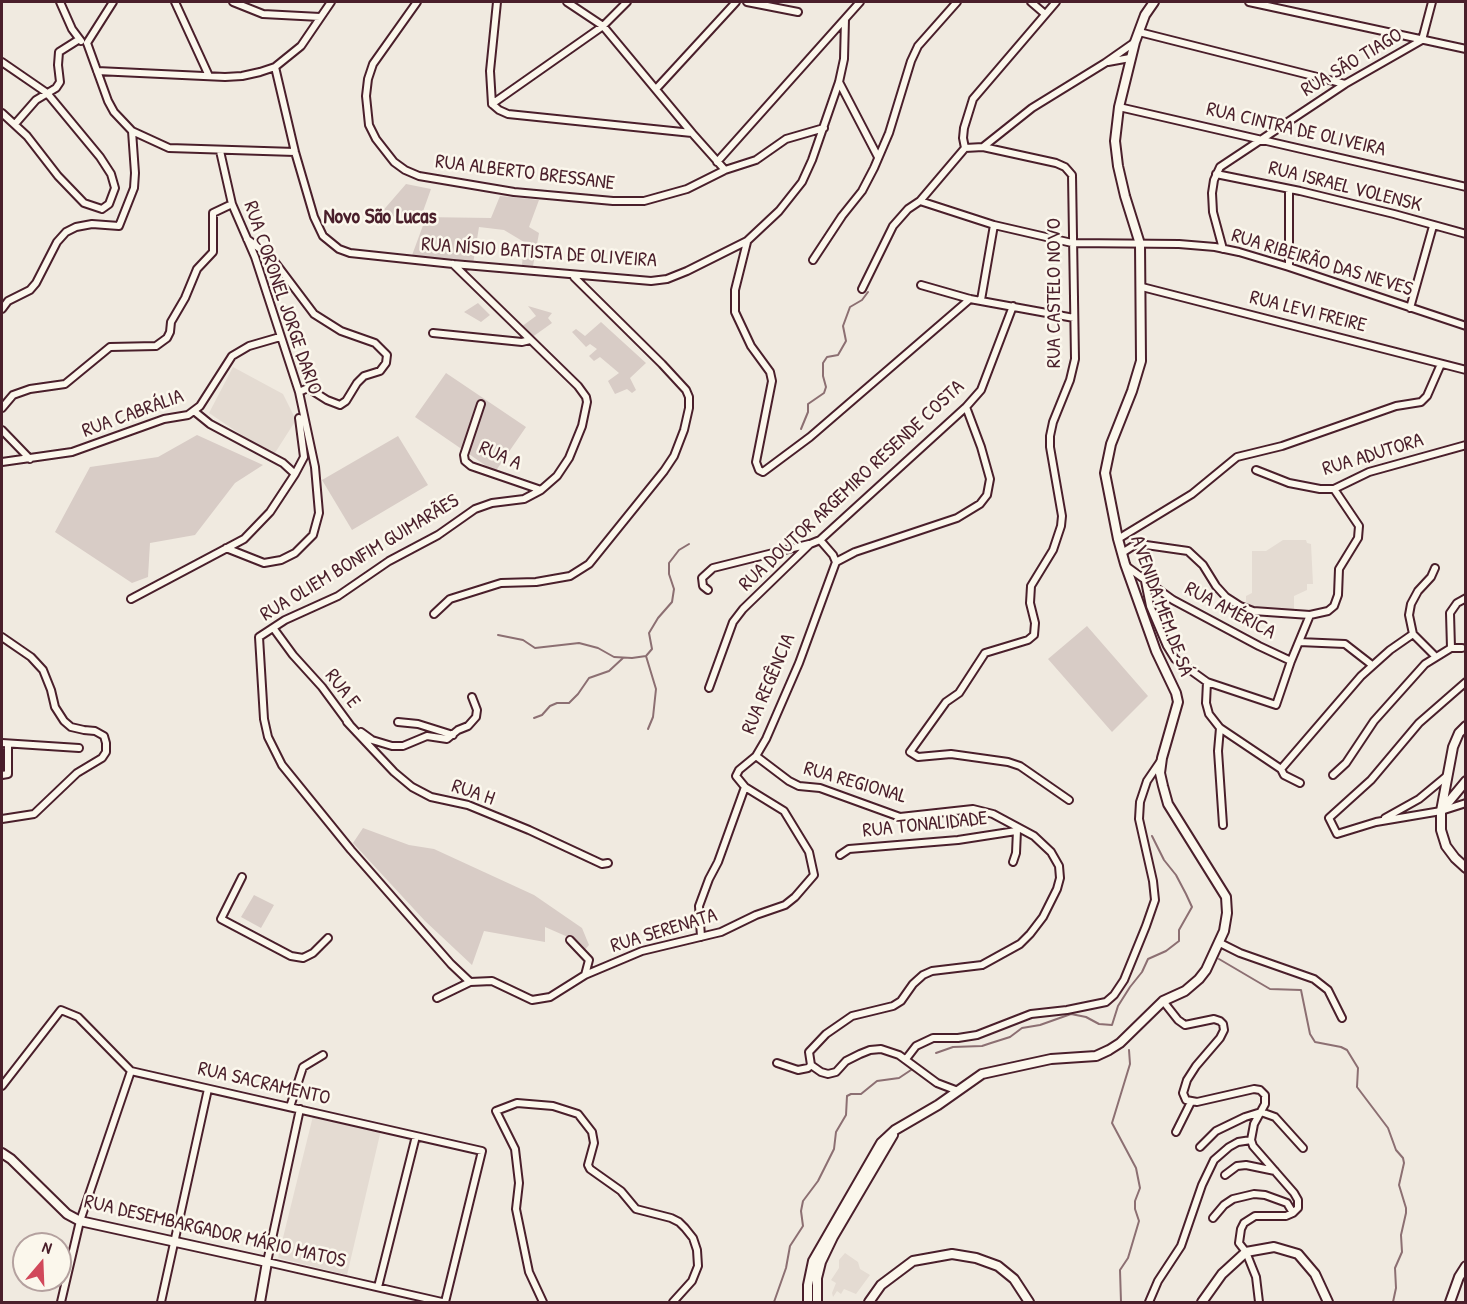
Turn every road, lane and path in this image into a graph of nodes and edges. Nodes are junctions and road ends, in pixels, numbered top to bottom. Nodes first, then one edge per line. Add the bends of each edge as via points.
1 (60, 2) edge
2 (113, 2) edge
3 (175, 2) edge
4 (233, 2) edge
5 (331, 2) edge
6 (417, 2) edge
7 (496, 2) edge
8 (567, 2) edge
9 (627, 2) edge
10 (736, 2) edge
11 (747, 2) edge
12 (860, 2) edge
13 (957, 2) edge
14 (1031, 2) edge
15 (1056, 2) edge
16 (1154, 2) edge
17 (1249, 2) edge
18 (1432, 2) edge
19 (798, 12) dead end
20 (1045, 14) junction
21 (320, 17) junction
22 (845, 19) junction
23 (603, 26) junction
24 (1139, 32) junction
25 (78, 40) junction
26 (1422, 40) junction
27 (1135, 42) junction
28 (87, 43) junction
29 (1466, 50) edge
30 (1130, 58) junction
31 (2, 62) edge
32 (1105, 63) junction
33 (274, 67) junction
34 (97, 71) junction
35 (209, 76) junction
36 (839, 82) junction
37 (1345, 84) junction
38 (656, 88) junction
39 (47, 93) junction
40 (492, 104) junction
41 (1119, 107) junction
42 (2, 113) edge
43 (15, 124) junction
44 (824, 128) junction
45 (132, 131) junction
46 (692, 133) junction
47 (1262, 139) junction
48 (983, 147) junction
49 (965, 148) junction
50 (220, 151) junction
51 (295, 152) junction
52 (878, 157) junction
53 (717, 162) junction
54 (725, 170) junction
55 (1216, 174) junction
56 (1466, 187) edge
57 (1289, 189) junction
58 (920, 201) junction
59 (232, 204) junction
60 (102, 209) junction
61 (104, 224) junction
62 (994, 225) junction
63 (1433, 226) junction
64 (1466, 234) edge
65 (245, 238) junction
66 (747, 241) junction
67 (1072, 243) junction
68 (1140, 244) junction
69 (1223, 249) junction
70 (813, 260) dead end
71 (453, 264) junction
72 (1289, 267) junction
73 (574, 276) junction
74 (921, 285) dead end
75 (1142, 286) junction
76 (862, 289) dead end
77 (970, 299) junction
78 (981, 300) junction
79 (1013, 306) junction
80 (1410, 308) junction
81 (2, 309) edge
82 (1074, 318) junction
83 (1466, 326) edge
84 (433, 333) dead end
85 (280, 338) junction
86 (530, 340) junction
87 (1441, 364) junction
88 (1466, 370) edge
89 (299, 392) junction
90 (481, 404) dead end
91 (966, 407) junction
92 (2, 408) edge
93 (194, 411) junction
94 (299, 418) dead end
95 (2, 430) edge
96 (1466, 445) edge
97 (30, 459) junction
98 (2, 462) edge
99 (1256, 470) dead end
100 (295, 474) junction
101 (1334, 489) junction
102 (541, 490) junction
103 (1118, 539) junction
104 (820, 540) junction
105 (810, 544) junction
106 (226, 548) junction
107 (1122, 553) junction
108 (836, 562) junction
109 (1126, 566) junction
110 (1435, 568) dead end
111 (1145, 581) junction
112 (708, 590) dead end
113 (1466, 598) edge
114 (131, 599) dead end
115 (434, 614) dead end
116 (1310, 615) junction
117 (274, 629) junction
118 (1413, 634) junction
119 (2, 637) edge
120 (1299, 642) junction
121 (1452, 648) junction
122 (1462, 648) dead end
123 (1436, 657) junction
124 (1291, 661) junction
125 (1372, 665) junction
126 (1207, 682) junction
127 (1466, 682) edge
128 (709, 688) dead end
129 (472, 697) dead end
130 (398, 722) dead end
131 (347, 723) junction
132 (1466, 726) edge
133 (1220, 728) junction
134 (453, 735) junction
135 (5, 743) edge
136 (79, 748) dead end
137 (756, 756) junction
138 (1162, 758) junction
139 (1281, 769) junction
140 (2, 775) edge
141 (1333, 775) dead end
142 (1448, 775) junction
143 (1466, 781) edge
144 (1299, 783) dead end
145 (745, 787) junction
146 (1069, 800) dead end
147 (1466, 803) edge
148 (1441, 811) junction
149 (2, 819) edge
150 (1376, 822) junction
151 (1222, 825) dead end
152 (1018, 830) junction
153 (840, 855) dead end
154 (1013, 862) dead end
155 (608, 863) dead end
156 (1466, 868) edge
157 (242, 877) dead end
158 (701, 937) junction
159 (328, 938) dead end
160 (570, 940) dead end
161 (1220, 943) junction
162 (585, 975) junction
163 (470, 982) junction
164 (437, 998) dead end
165 (1163, 1001) junction
166 (1342, 1018) dead end
167 (323, 1055) dead end
168 (906, 1059) junction
169 (777, 1063) dead end
170 (811, 1065) junction
171 (131, 1071) junction
172 (2, 1086) edge
173 (208, 1089) junction
174 (958, 1090) junction
175 (1191, 1102) junction
176 (290, 1107) junction
177 (300, 1109) junction
178 (1261, 1112) junction
179 (1176, 1132) dead end
180 (416, 1136) junction
181 (1251, 1140) junction
182 (884, 1144) junction
183 (1200, 1147) dead end
184 (1303, 1148) dead end
185 (2, 1153) edge
186 (1275, 1171) junction
187 (1225, 1174) dead end
188 (1293, 1213) junction
189 (1213, 1218) dead end
190 (80, 1221) junction
191 (174, 1241) junction
192 (1246, 1252) junction
193 (267, 1262) junction
194 (1466, 1266) edge
195 (378, 1287) junction
196 (61, 1302) edge
197 (161, 1302) edge
198 (260, 1302) edge
199 (443, 1302) edge
200 (543, 1302) edge
201 (674, 1302) edge
202 (808, 1302) edge
203 (818, 1302) edge
204 (869, 1302) edge
205 (1029, 1302) edge
206 (1149, 1302) edge
207 (1202, 1302) edge
208 (1259, 1302) edge
209 (1328, 1302) edge
210 (1450, 1302) edge

1 - 25 street
2 - 28 street
3 - 35 street
4 - 21 street via 263,14
5 - 21 street
6 - 54 street, RUA ALBERTO BRESSANE via 373,64 366,96 369,125 376,139 405,170 419,176 514,192 613,201 644,201 668,195
7 - 40 street via 490,70
8 - 23 street
9 - 23 street
10 - 38 street
11 - 19 street
12 - 22 street
13 - 52 street via 914,54
14 - 20 street
15 - 20 street
16 - 24 street, AVENIDA MEM DE SÁ
17 - 26 street
18 - 26 street
20 - 49 street via 973,99 964,128
21 - 33 street via 301,46
22 - 36 street, RUA NÍSIO BATISTA DE OLIVEIRA
22 - 53 street
23 - 38 street
23 - 40 street
24 - 27 street, AVENIDA MEM DE SÁ
24 - 37 street
25 - 28 street
25 - 39 street via 59,52 60,82
26 - 29 street
26 - 37 street, RUA SÃO TIAGO
27 - 30 street, AVENIDA MEM DE SÁ
27 - 32 street
28 - 34 street
30 - 32 street
30 - 41 street, AVENIDA MEM DE SÁ
31 - 39 street
32 - 48 street via 1032,108
33 - 35 street via 242,76
33 - 51 street, RUA NÍSIO BATISTA DE OLIVEIRA
34 - 35 street
34 - 45 street via 114,112
36 - 44 street, RUA NÍSIO BATISTA DE OLIVEIRA
36 - 52 street
37 - 47 street, RUA SÃO TIAGO
38 - 46 street
39 - 43 street
39 - 60 street via 111,174 115,188 109,204
40 - 46 street via 508,114
41 - 47 street, RUA CINTRA DE OLIVEIRA
41 - 68 street, AVENIDA MEM DE SÁ via 1118,166
42 - 43 street
43 - 60 street via 84,203
44 - 54 street, RUA ALBERTO BRESSANE via 786,139 756,160
44 - 66 street, RUA NÍSIO BATISTA DE OLIVEIRA via 802,182
45 - 50 street via 169,148
45 - 61 street via 134,188 119,226
46 - 53 street
47 - 55 street, RUA SÃO TIAGO via 1224,164
47 - 56 street, RUA CINTRA DE OLIVEIRA
48 - 49 street
48 - 67 street, RUA CASTELO NOVO via 1069,170
49 - 58 street
50 - 51 street
50 - 59 street, RUA CORONEL JORGE DARIO
51 - 71 street, RUA NÍSIO BATISTA DE OLIVEIRA via 314,218 330,243 350,253
52 - 70 street via 862,191
53 - 54 street
55 - 57 street, RUA ISRAEL VOLENSK
55 - 69 street via 1213,212
57 - 63 street, RUA ISRAEL VOLENSK
57 - 72 street
58 - 62 street, RUA RIBEIRÃO DAS NEVES
58 - 76 street via 893,226
59 - 65 street, RUA CORONEL JORGE DARIO
59 - 92 street via 213,213 212,254 197,269 167,338 156,346 110,347 65,384 13,395
60 - 61 street
61 - 81 street via 66,232 36,283
62 - 67 street, RUA RIBEIRÃO DAS NEVES
62 - 78 street
63 - 64 street, RUA ISRAEL VOLENSK
63 - 80 street
65 - 85 street, RUA CORONEL JORGE DARIO via 255,257
65 - 89 street via 271,257 314,314 341,331 375,343 387,355 380,371 364,376 340,405 308,388
66 - 73 street, RUA NÍSIO BATISTA DE OLIVEIRA via 667,279
66 - 77 street via 735,290 735,312 772,381 756,462 762,472 810,437
67 - 68 street, RUA RIBEIRÃO DAS NEVES
67 - 82 street, RUA CASTELO NOVO
68 - 69 street, RUA RIBEIRÃO DAS NEVES
68 - 75 street, AVENIDA MEM DE SÁ
69 - 72 street, RUA RIBEIRÃO DAS NEVES
71 - 73 street, RUA NÍSIO BATISTA DE OLIVEIRA
71 - 86 street
72 - 80 street, RUA RIBEIRÃO DAS NEVES
73 - 115 street via 686,390 689,408 674,456 589,564 570,576 501,583 450,599
74 - 77 street
75 - 87 street, RUA LEVI FREIRE
75 - 103 street, AVENIDA MEM DE SÁ via 1141,361 1110,444 1105,473
77 - 78 street
78 - 79 street
79 - 82 street
79 - 91 street, RUA DOUTOR ARGEMIRO RESENDE COSTA via 985,383
80 - 83 street, RUA RIBEIRÃO DAS NEVES
82 - 146 street, RUA CASTELO NOVO via 1074,368 1050,436 1061,526 1053,550 1031,586 1035,631 1032,637 985,653 959,693 946,702 910,752 918,757 951,754 1008,762 1038,777
84 - 86 street
85 - 89 street, RUA CORONEL JORGE DARIO
85 - 93 street, RUA CABRÁLIA via 249,346 232,356
86 - 102 street, RUA OLIEM BONFIM GUIMARÃES via 578,386 586,402 582,426 569,458
87 - 88 street, RUA LEVI FREIRE
87 - 103 street via 1421,402 1396,406 1282,446 1237,457 1192,494
89 - 106 street, RUA CORONEL JORGE DARIO via 320,513 313,535 281,560 264,562
90 - 102 street, RUA A via 465,461
91 - 104 street, RUA DOUTOR ARGEMIRO RESENDE COSTA
91 - 108 street via 990,479 987,495 980,504 957,518
93 - 97 street, RUA CABRÁLIA via 72,452
93 - 100 street
94 - 100 street via 304,457
95 - 97 street
96 - 101 street, RUA ADUTORA via 1369,472
97 - 98 street, RUA CABRÁLIA
99 - 101 street, RUA ADUTORA via 1289,483
100 - 106 street via 270,512 244,539
101 - 116 street via 1359,526 1358,538 1339,569 1334,606
102 - 117 street, RUA OLIEM BONFIM GUIMARÃES via 524,499 475,509 338,596
103 - 107 street, AVENIDA MEM DE SÁ
104 - 105 street, RUA DOUTOR ARGEMIRO RESENDE COSTA
104 - 108 street
105 - 112 street via 713,568 702,578
105 - 128 street, RUA DOUTOR ARGEMIRO RESENDE COSTA via 733,622
106 - 114 street
107 - 109 street, AVENIDA MEM DE SÁ
107 - 116 street via 1133,546 1146,545 1188,551 1226,597 1240,606 1253,611
108 - 137 street, RUA REGÊNCIA via 792,679
109 - 111 street, RUA AMÉRICA
109 - 138 street, AVENIDA MEM DE SÁ via 1178,702
110 - 118 street via 1411,604
111 - 124 street, RUA AMÉRICA via 1173,600
111 - 126 street via 1150,606 1167,646 1175,659
113 - 121 street via 1456,603 1450,614
116 - 120 street
117 - 131 street, RUA E
117 - 163 street, RUA OLIEM BONFIM GUIMARÃES via 259,637 261,671 268,737 282,765 351,850
118 - 123 street
118 - 125 street
119 - 149 street via 43,670 64,721 104,736 106,743 102,758 76,772 34,814
120 - 124 street
120 - 125 street via 1345,644
121 - 122 street
121 - 123 street
123 - 141 street via 1425,664 1374,721 1346,763
124 - 126 street via 1276,705
125 - 139 street
126 - 133 street via 1209,714
127 - 150 street via 1419,723 1371,780 1329,818 1337,834
129 - 134 street via 476,717
130 - 134 street
131 - 134 street, RUA E via 372,740 392,746 403,746 427,736 447,739
131 - 155 street, RUA H via 412,787 431,797 468,805 602,864
132 - 142 street via 1453,747
133 - 139 street
133 - 151 street
135 - 136 street
135 - 140 street via 8,774
137 - 145 street, RUA REGÊNCIA via 735,776
137 - 152 street, RUA REGIONAL via 799,786 820,788 900,817 973,808 993,814
138 - 161 street via 1160,773 1168,804 1226,897 1227,913
138 - 168 street, AVENIDA MEM DE SÁ via 1147,782 1139,819 1155,900 1124,980 1114,995 1106,1002 1030,1014 976,1035 933,1038 916,1046
139 - 144 street
142 - 148 street
142 - 150 street via 1419,799
143 - 148 street
145 - 158 street via 699,906
145 - 158 street, RUA SERENATA via 784,811 809,852 814,875 785,905
147 - 148 street
148 - 150 street
148 - 156 street via 1446,846
152 - 153 street, RUA TONALIDADE via 958,840 849,849
152 - 154 street
152 - 170 street, RUA REGIONAL via 1034,836 1059,866 1057,889 1030,934 1012,950 982,965 932,971 923,975 893,1006 852,1016 825,1034 809,1052
157 - 159 street via 221,919 291,956 303,958
158 - 162 street, RUA SERENATA via 642,951
160 - 162 street via 589,960
161 - 165 street via 1193,986
161 - 166 street via 1314,979 1328,990
162 - 163 street, RUA SERENATA via 538,1000 492,981
163 - 164 street
165 - 174 street via 1120,1043 1096,1056 1051,1059 990,1072
165 - 175 street via 1185,1025 1214,1020 1223,1024 1220,1038 1187,1080 1183,1093
167 - 176 street via 303,1067
168 - 170 street via 880,1049 846,1061 836,1072 821,1072
168 - 174 street via 937,1083
169 - 170 street via 798,1070
171 - 172 street via 78,1017 61,1010
171 - 173 street, RUA SACRAMENTO
171 - 190 street
173 - 176 street, RUA SACRAMENTO
173 - 191 street
174 - 182 street via 897,1129
175 - 178 street via 1254,1089 1265,1095
175 - 179 street
176 - 177 street, RUA SACRAMENTO
177 - 180 street, RUA SACRAMENTO
177 - 193 street
178 - 181 street
178 - 183 street via 1216,1131
178 - 184 street via 1275,1117
180 - 195 street
180 - 199 street, RUA SACRAMENTO via 482,1151
181 - 186 street
181 - 206 street via 1238,1142 1214,1160 1181,1246
182 - 202 street via 813,1261
182 - 203 street via 821,1262
185 - 190 street, RUA DESEMBARGADOR MÁRIO MATOS via 67,1214
186 - 187 street via 1246,1165
186 - 188 street via 1298,1200
188 - 189 street via 1287,1203 1254,1194 1233,1199
188 - 192 street via 1255,1216 1244,1222 1239,1243
190 - 191 street, RUA DESEMBARGADOR MÁRIO MATOS
190 - 196 street
191 - 193 street, RUA DESEMBARGADOR MÁRIO MATOS
191 - 197 street
192 - 207 street via 1222,1274
192 - 208 street via 1256,1277
192 - 209 street via 1274,1247 1298,1254 1315,1274
193 - 195 street, RUA DESEMBARGADOR MÁRIO MATOS
193 - 198 street
194 - 210 street
195 - 199 street, RUA DESEMBARGADOR MÁRIO MATOS
200 - 201 street via 529,1272 516,1209 519,1183 515,1149 496,1111 518,1103 537,1103 578,1114 592,1132 590,1169 621,1191 636,1209 671,1218 685,1228 693,1239 698,1266 692,1281
204 - 205 street via 881,1285 913,1262 952,1254 998,1266 1014,1279

